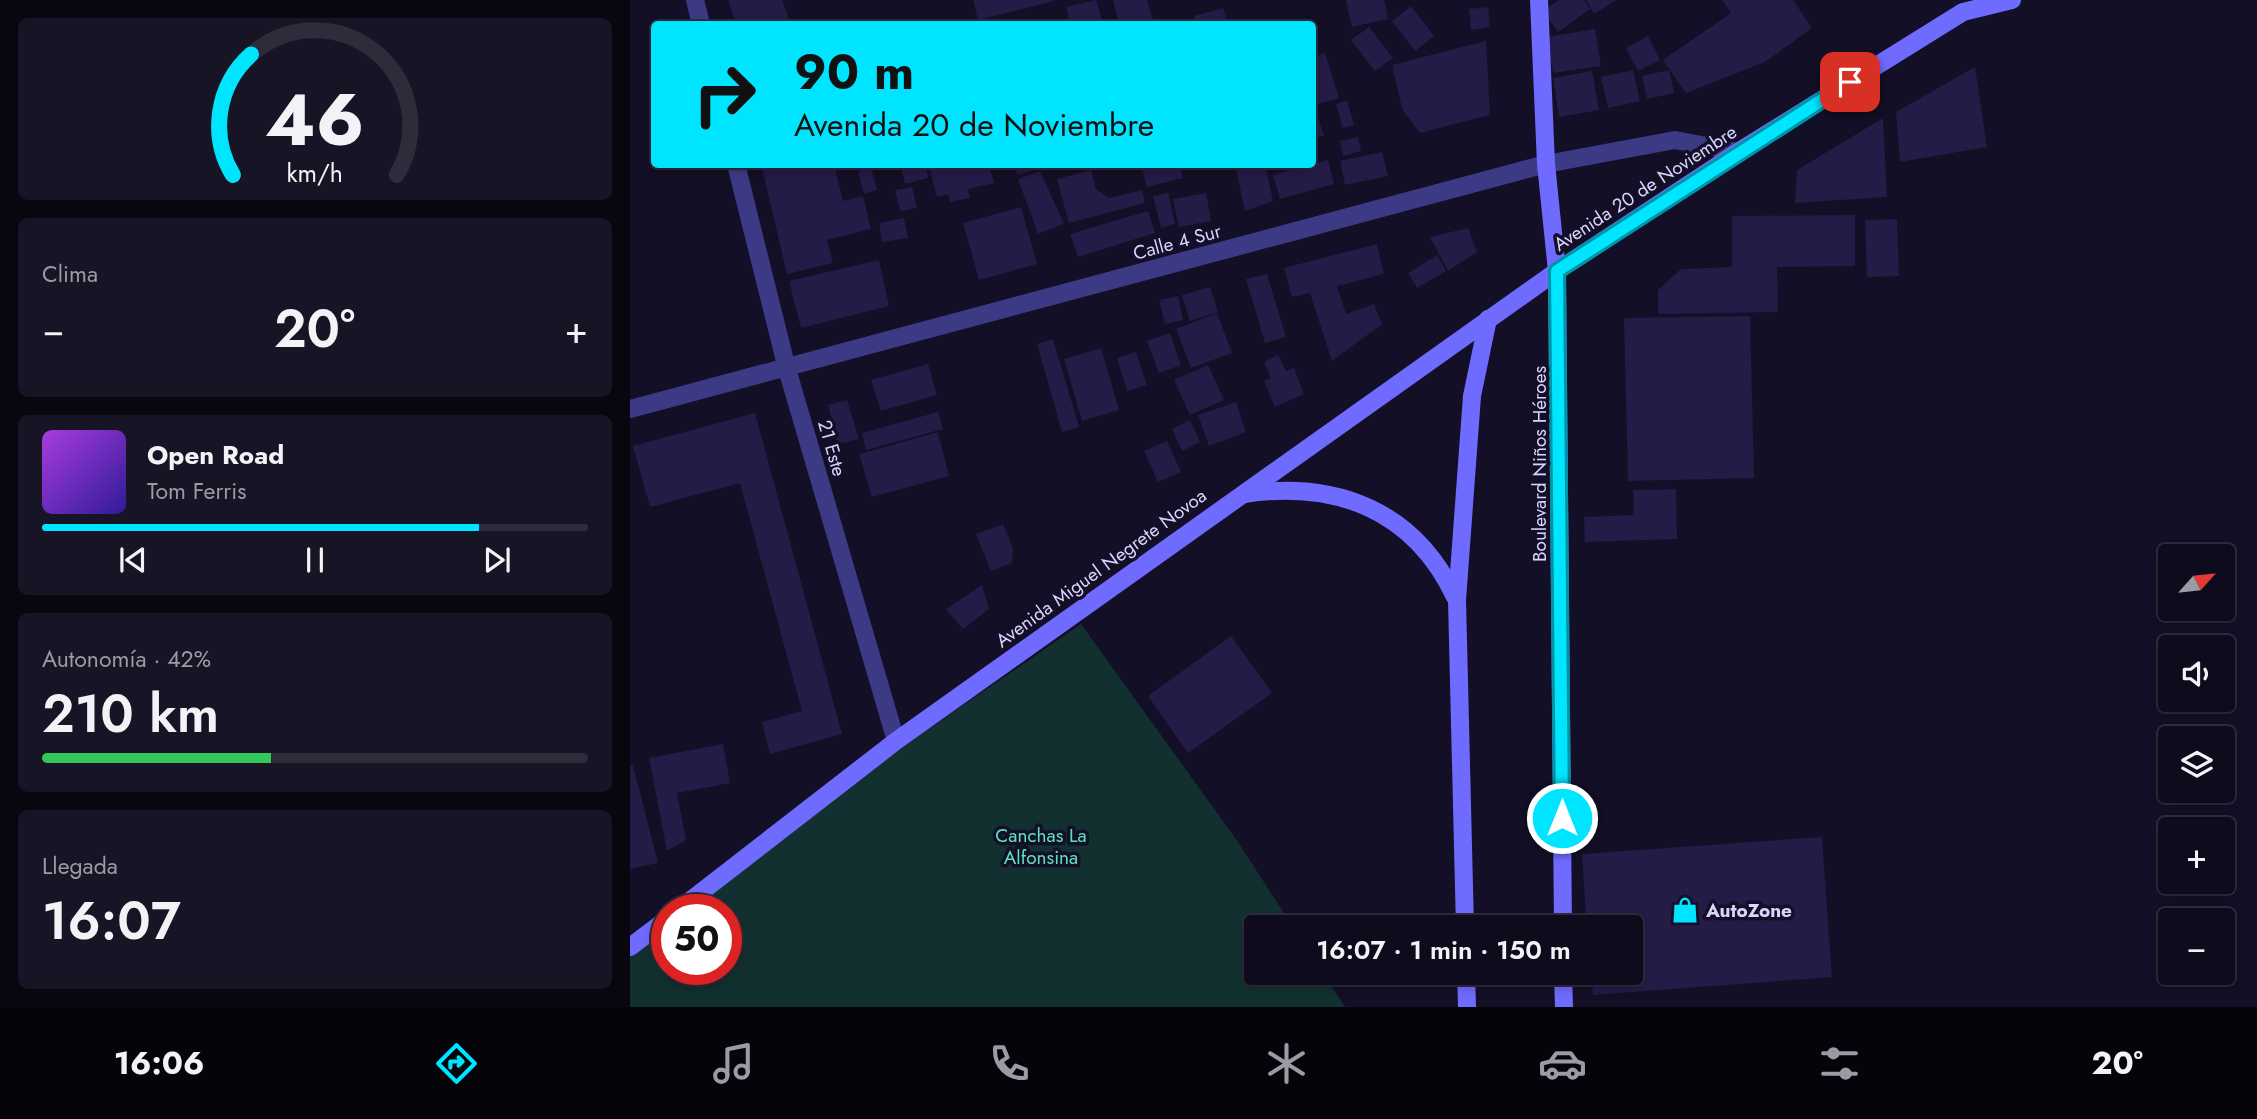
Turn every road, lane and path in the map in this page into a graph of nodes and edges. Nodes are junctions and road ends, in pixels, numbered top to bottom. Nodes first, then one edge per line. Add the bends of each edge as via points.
1 (695, 0) edge
2 (1539, 0) edge
3 (1977, 0) edge
4 (2012, 0) edge
5 (1963, 12) junction
6 (700, 21) edge
7 (1738, 152) junction
8 (1546, 164) junction
9 (737, 168) edge
10 (1557, 271) junction
11 (1488, 319) junction
12 (787, 369) junction
13 (630, 409) edge
14 (1240, 495) junction
15 (1457, 600) junction
16 (896, 741) junction
17 (699, 894) edge
18 (1465, 915) edge
19 (1563, 915) edge
20 (651, 931) edge
21 (630, 947) edge
22 (1466, 985) edge
23 (1563, 985) edge
24 (1467, 1007) edge
25 (1564, 1007) edge

1 - 6 street
2 - 8 main road, Boulevard Niños Héroes
3 - 5 main road
4 - 5 main road, Avenida 20 de Noviembre
5 - 7 main road, Avenida 20 de Noviembre
7 - 8 street, Calle 4 Sur via 1675,140
7 - 10 main road, Avenida 20 de Noviembre
8 - 10 main road, Boulevard Niños Héroes
8 - 12 street, Calle 4 Sur
9 - 12 street, 21 Este
10 - 11 main road, Avenida Miguel Negrete Novoa
10 - 19 main road, Boulevard Niños Héroes
11 - 14 main road, Avenida Miguel Negrete Novoa
11 - 15 main road via 1472,396
12 - 13 street, Calle 4 Sur
12 - 16 street, 21 Este
14 - 15 main road via 1304,490 1364,505 1400,526 1429,554
14 - 16 main road, Avenida Miguel Negrete Novoa
15 - 18 main road
16 - 17 main road, Avenida Miguel Negrete Novoa
20 - 21 main road
22 - 24 main road
23 - 25 main road

